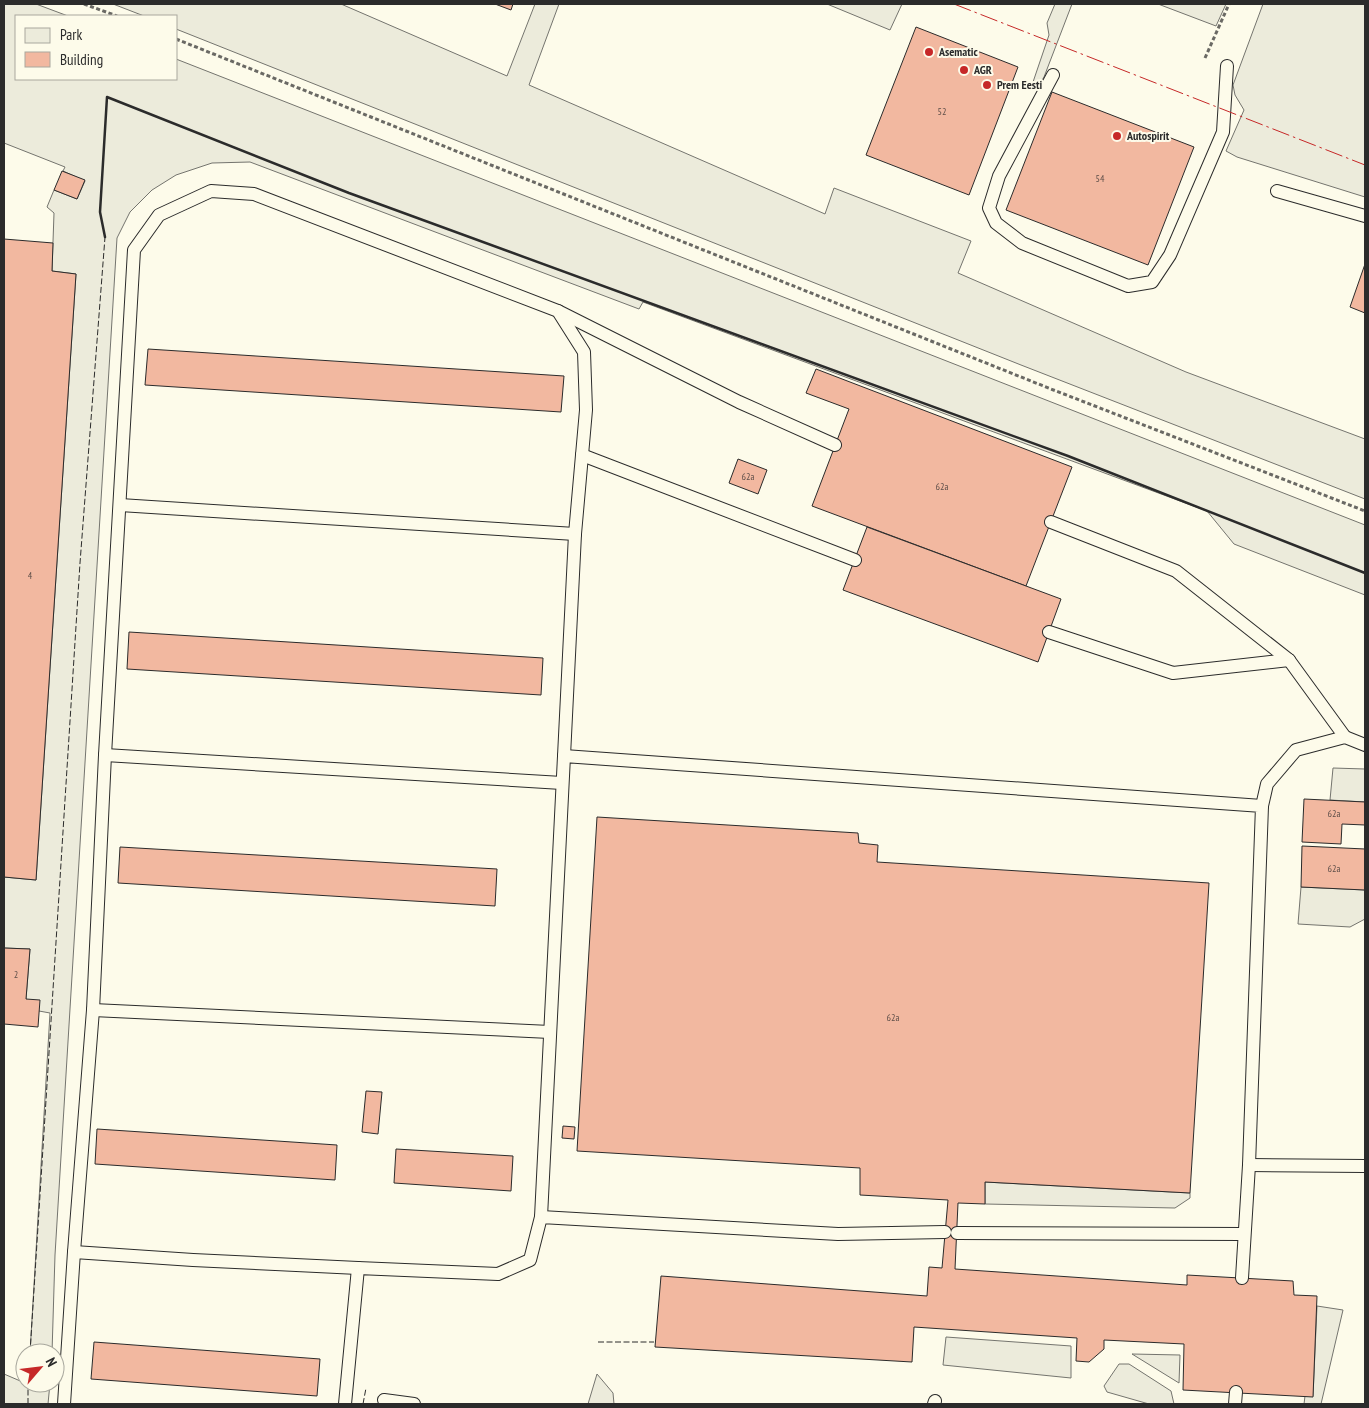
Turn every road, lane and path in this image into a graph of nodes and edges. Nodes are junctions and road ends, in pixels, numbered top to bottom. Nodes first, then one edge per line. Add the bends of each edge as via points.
1 (84, 4) edge
2 (1229, 4) edge
3 (114, 15) edge
4 (178, 40) edge
5 (1205, 58) dead end
6 (1227, 66) dead end
7 (1053, 75) dead end
8 (1278, 191) dead end
9 (1365, 216) edge
10 (558, 311) junction
11 (835, 445) dead end
12 (582, 455) junction
13 (120, 505) junction
14 (1365, 511) edge
15 (1051, 522) dead end
16 (575, 534) junction
17 (855, 560) dead end
18 (1049, 632) dead end
19 (1289, 660) junction
20 (1346, 737) junction
21 (1365, 745) edge
22 (104, 754) junction
23 (564, 756) junction
24 (562, 783) junction
25 (1262, 806) junction
26 (93, 1010) junction
27 (550, 1032) junction
28 (1249, 1165) junction
29 (1365, 1166) edge
30 (541, 1217) junction
31 (1244, 1234) junction
32 (74, 1252) junction
33 (358, 1268) junction
34 (1242, 1278) dead end
35 (384, 1400) dead end
36 (64, 1404) edge
37 (345, 1404) edge
38 (414, 1404) edge

1 - 3 path
2 - 5 path
4 - 14 path via 1041,386
6 - 7 lane via 1223,132 1170,255 1152,282 1128,286 1022,243 996,223 989,208 999,176
8 - 9 lane
10 - 11 lane via 739,402
10 - 12 lane via 584,352 586,410
10 - 13 lane via 254,194 211,191 159,215 134,250
12 - 16 lane
12 - 17 lane
13 - 16 lane
13 - 22 lane
15 - 19 lane via 1176,570
16 - 23 lane
18 - 19 lane via 1173,673
19 - 20 lane
20 - 21 lane
20 - 25 lane via 1296,750 1267,784
22 - 24 lane
22 - 26 lane
23 - 24 lane
23 - 25 lane
24 - 27 lane
25 - 28 lane
26 - 27 lane
26 - 32 lane
27 - 30 lane
28 - 29 lane
28 - 31 lane
30 - 31 lane via 838,1234
30 - 33 lane via 530,1260 498,1274
31 - 34 lane
32 - 33 lane
32 - 36 lane
33 - 37 lane
35 - 38 lane

